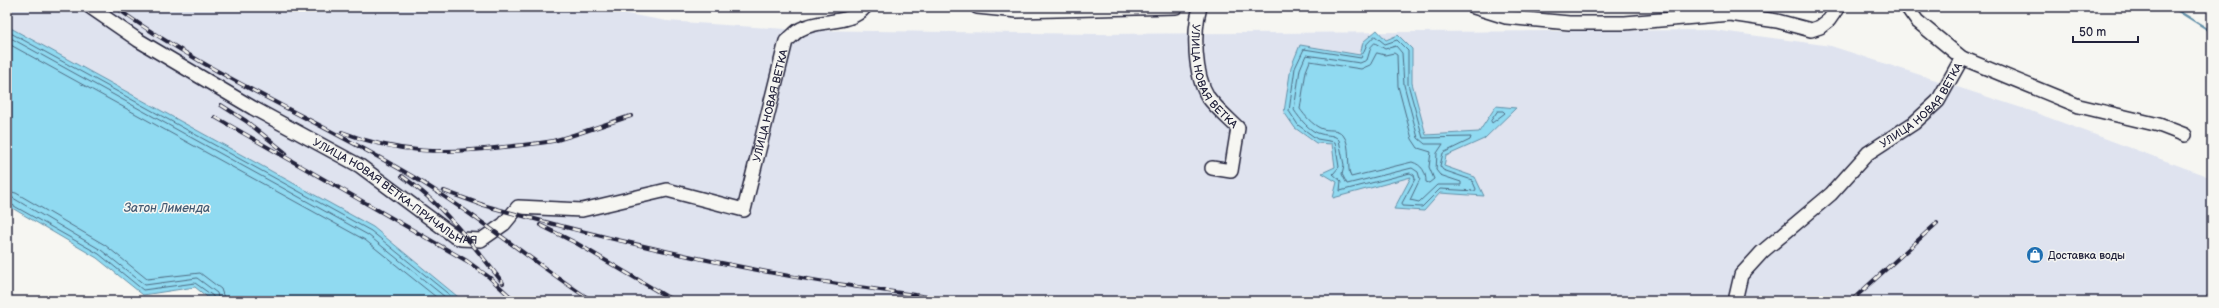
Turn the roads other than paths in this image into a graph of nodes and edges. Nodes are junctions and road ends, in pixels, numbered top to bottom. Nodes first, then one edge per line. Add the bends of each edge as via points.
1 (90, 7) edge
2 (865, 7) edge
3 (977, 7) edge
4 (1176, 7) edge
5 (1200, 7) edge
6 (1474, 7) edge
7 (1838, 7) edge
8 (1907, 7) edge
9 (1962, 58) junction
10 (2185, 134) dead end
11 (1212, 168) dead end
12 (744, 210) joint
13 (1735, 301) edge

1 - 12 street, УЛИЦА НОВАЯ ВЕТКА-ПРИЧАЛЬНАЯ via 138,40 252,108 360,166 461,239 481,240 504,224 518,207 582,210 667,190
2 - 12 street, УЛИЦА НОВАЯ ВЕТКА via 860,13 838,22 812,25 800,30 786,41
3 - 4 street via 1017,11
5 - 11 street, УЛИЦА НОВАЯ ВЕТКА via 1196,40 1198,68 1208,97 1238,128 1231,171
6 - 7 street via 1506,17 1569,23 1624,23 1730,14 1777,21 1811,30 1829,20
8 - 9 street via 1917,21
9 - 10 street, УЛИЦА НОВАЯ ВЕТКА via 2079,106 2159,125
9 - 13 street, УЛИЦА НОВАЯ ВЕТКА via 1938,101 1914,123 1868,153 1831,194 1762,252 1741,275

